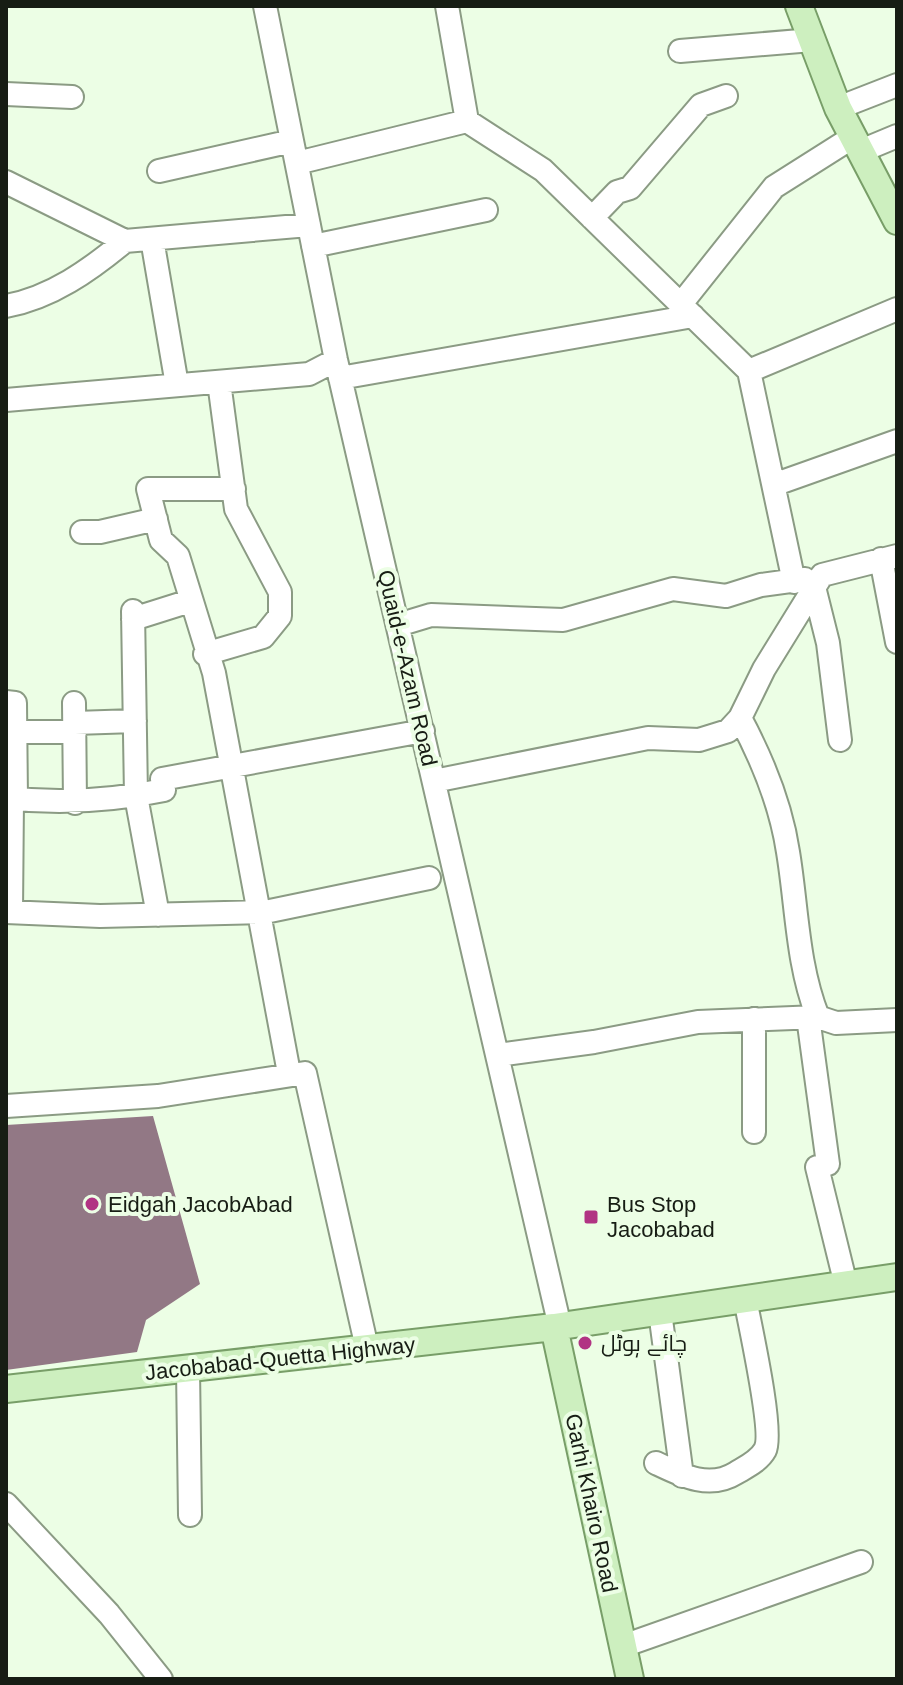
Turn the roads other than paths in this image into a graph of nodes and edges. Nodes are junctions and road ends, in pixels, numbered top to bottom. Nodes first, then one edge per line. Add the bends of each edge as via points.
1 (265, 6) edge
2 (447, 6) edge
3 (799, 6) edge
4 (812, 40) junction
5 (680, 51) dead end
6 (897, 85) edge
7 (6, 94) edge
8 (726, 96) dead end
9 (72, 97) dead end
10 (838, 108) junction
11 (467, 121) junction
12 (897, 136) edge
13 (857, 144) junction
14 (294, 152) junction
15 (159, 171) dead end
16 (6, 182) edge
17 (486, 210) dead end
18 (592, 218) junction
19 (897, 221) edge
20 (311, 236) junction
21 (152, 239) junction
22 (125, 241) junction
23 (6, 306) edge
24 (897, 309) edge
25 (687, 310) junction
26 (338, 369) junction
27 (749, 371) junction
28 (219, 382) junction
29 (177, 385) junction
30 (6, 400) edge
31 (897, 441) edge
32 (776, 484) junction
33 (234, 489) junction
34 (156, 519) junction
35 (82, 532) dead end
36 (889, 557) edge
37 (810, 581) junction
38 (190, 601) junction
39 (398, 625) junction
40 (897, 642) edge
41 (205, 654) junction
42 (6, 702) edge
43 (740, 718) junction
44 (75, 719) junction
45 (135, 721) junction
46 (423, 731) junction
47 (15, 732) junction
48 (840, 740) dead end
49 (234, 766) junction
50 (434, 781) junction
51 (136, 796) junction
52 (11, 799) edge
53 (75, 803) junction
54 (429, 878) dead end
55 (9, 912) edge
56 (258, 913) junction
57 (158, 915) junction
58 (813, 1017) junction
59 (754, 1019) junction
60 (897, 1020) edge
61 (498, 1055) junction
62 (289, 1073) junction
63 (6, 1106) edge
64 (754, 1132) dead end
65 (897, 1277) edge
66 (846, 1285) junction
67 (745, 1299) junction
68 (660, 1312) junction
69 (554, 1327) junction
70 (367, 1348) junction
71 (188, 1369) junction
72 (6, 1389) edge
73 (656, 1463) dead end
74 (682, 1476) junction
75 (6, 1504) edge
76 (190, 1515) dead end
77 (861, 1562) dead end
78 (623, 1646) junction
79 (161, 1679) edge
80 (630, 1679) edge

1 - 14 street, Quaid-e-Azam Road
2 - 11 street
3 - 4 main road
4 - 5 street
4 - 10 main road
6 - 10 street
7 - 9 street
8 - 18 street via 701,105 630,188 617,192
10 - 13 main road
11 - 14 street
11 - 18 street via 543,170
12 - 13 street
13 - 19 main road
13 - 25 street via 774,187
14 - 15 street
14 - 20 street, Quaid-e-Azam Road
16 - 22 street
17 - 20 street
18 - 25 street
20 - 21 street
20 - 26 street, Quaid-e-Azam Road
21 - 22 street
21 - 29 street
22 - 23 street via 89,271 25,303
24 - 27 street
25 - 26 street
25 - 27 street
26 - 28 street
26 - 39 street, Quaid-e-Azam Road
27 - 32 street
28 - 29 street
28 - 33 street
29 - 30 street
31 - 32 street
32 - 37 street
33 - 34 street via 148,489
33 - 41 street via 236,509 280,592 280,616 263,637
34 - 35 street
34 - 38 street via 161,540 178,556
36 - 37 street
36 - 40 street
37 - 39 street via 761,585 726,596 673,589 563,620 431,615
37 - 43 street
37 - 48 street via 828,643
38 - 41 street
38 - 45 street via 133,615
39 - 46 street, Quaid-e-Azam Road
41 - 49 street
42 - 47 street via 15,703
43 - 50 street via 728,731 699,740 648,738
43 - 58 street via 767,775 788,848
44 - 45 street
44 - 47 street
44 - 53 street
45 - 51 street
46 - 49 street
46 - 50 street, Quaid-e-Azam Road
47 - 52 street
49 - 51 street via 162,779 164,790
49 - 56 street
50 - 61 street, Quaid-e-Azam Road
51 - 53 street
51 - 57 street
52 - 53 street
52 - 55 street
54 - 56 street
55 - 57 street
56 - 57 street
56 - 62 street
58 - 59 street
58 - 60 street via 836,1023
58 - 66 street via 828,1164 817,1167
59 - 61 street via 698,1022
59 - 64 street
61 - 69 street, Quaid-e-Azam Road via 557,1314
62 - 63 street via 158,1096
62 - 70 street via 305,1073
65 - 66 main road, Jacobabad-Quetta Highway
66 - 67 main road, Jacobabad-Quetta Highway
67 - 68 main road, Jacobabad-Quetta Highway
67 - 74 street via 767,1448 730,1477 692,1481
68 - 69 main road, Jacobabad-Quetta Highway
68 - 74 street
69 - 70 main road, Jacobabad-Quetta Highway
69 - 78 main road, Garhi Khairo Road
70 - 71 main road, Jacobabad-Quetta Highway
71 - 72 main road, Jacobabad-Quetta Highway
71 - 76 street
73 - 74 street
75 - 79 street via 109,1614
77 - 78 street
78 - 80 main road, Garhi Khairo Road

